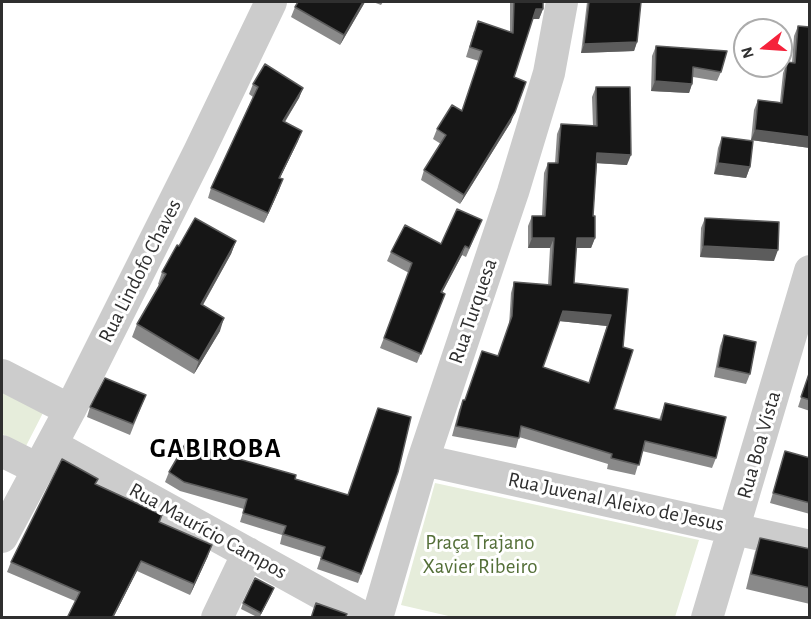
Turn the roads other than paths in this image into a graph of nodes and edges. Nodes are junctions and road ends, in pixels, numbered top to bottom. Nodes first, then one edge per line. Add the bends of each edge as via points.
1 (271, 2) edge
2 (562, 2) edge
3 (810, 271) edge
4 (2, 375) edge
5 (70, 410) junction
6 (2, 451) edge
7 (45, 457) junction
8 (423, 460) junction
9 (735, 528) junction
10 (2, 537) edge
11 (810, 546) edge
12 (248, 553) junction
13 (217, 618) edge
14 (365, 618) edge
15 (377, 618) edge
16 (707, 618) edge

1 - 5 street, Rua Lindofo Chaves
2 - 8 street, Rua Turquesa via 549,73 517,181
3 - 9 street, Rua Boa Vista
4 - 5 street
5 - 7 street, Rua Lindofo Chaves
6 - 7 street, Rua Maurício Campos
7 - 10 street, Rua Lindofo Chaves
7 - 12 street, Rua Maurício Campos
8 - 9 street, Rua Juvenal Aleixo de Jesus
8 - 15 street, Rua Turquesa
9 - 11 street, Rua Juvenal Aleixo de Jesus
9 - 16 street, Rua Boa Vista
12 - 13 street
12 - 14 street, Rua Maurício Campos

